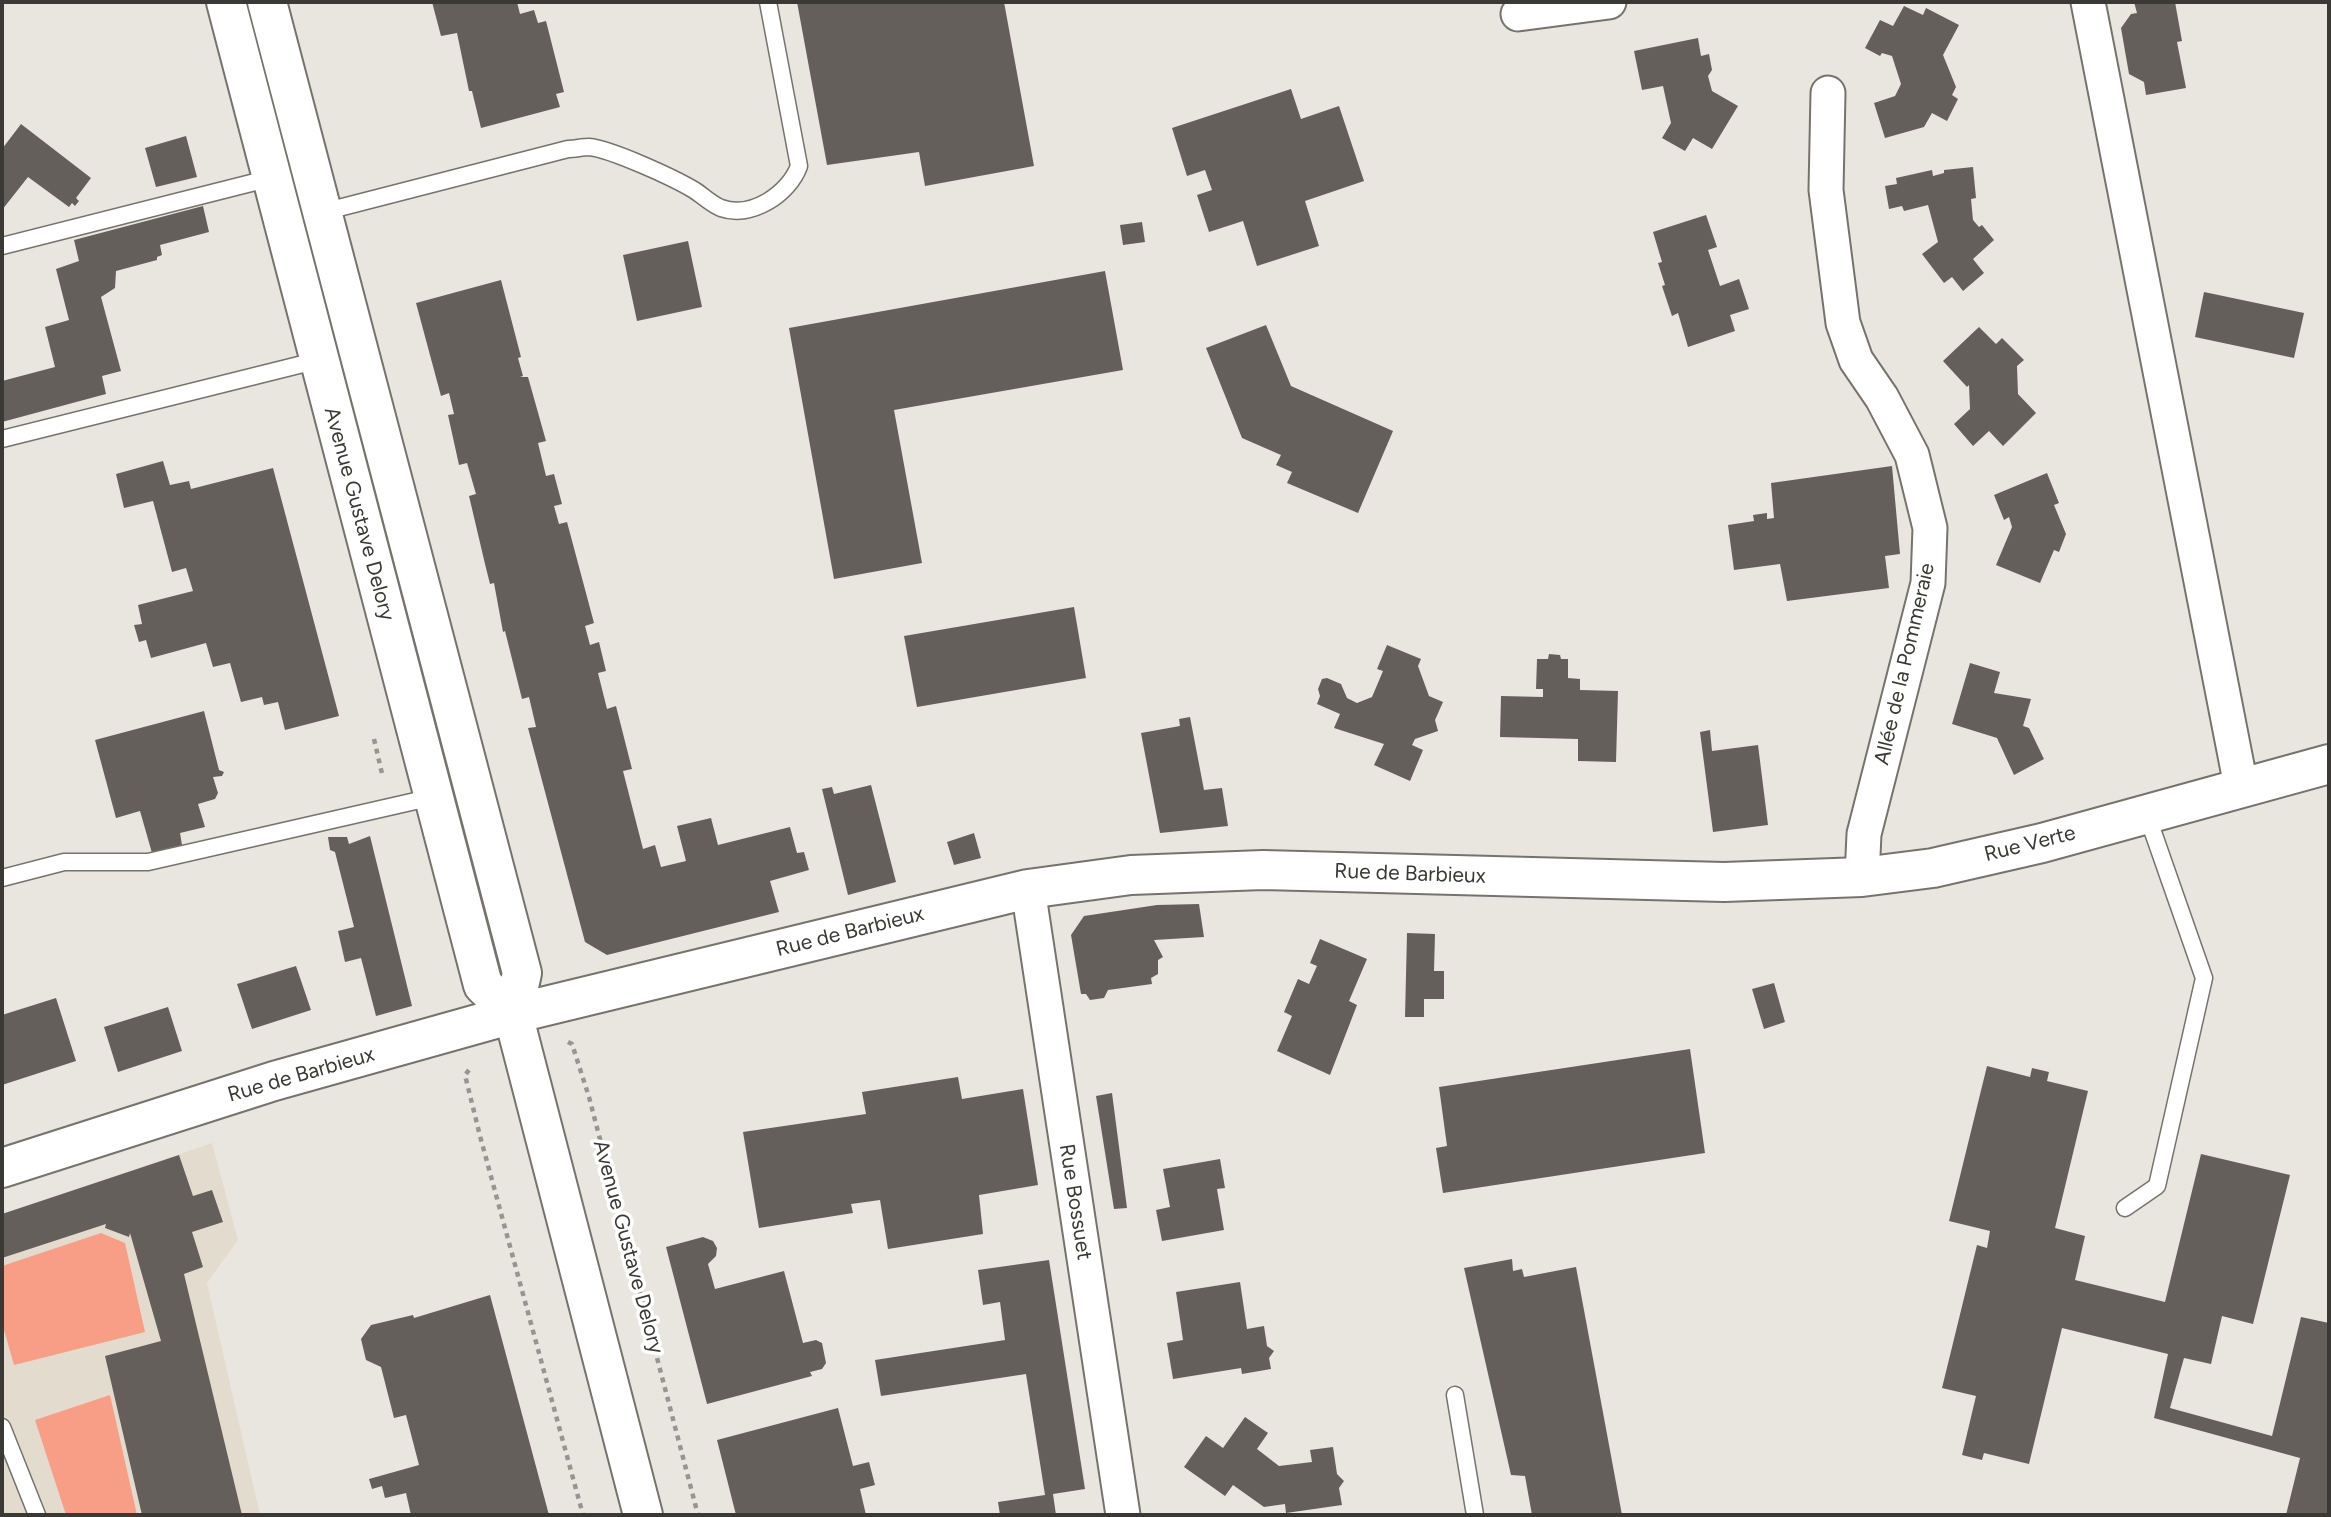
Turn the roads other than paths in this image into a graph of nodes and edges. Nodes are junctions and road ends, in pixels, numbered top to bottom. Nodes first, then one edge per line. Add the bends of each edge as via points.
1 (226, 2) edge
2 (267, 2) edge
3 (768, 2) edge
4 (1609, 2) edge
5 (2088, 2) edge
6 (1518, 14) dead end
7 (1828, 93) dead end
8 (271, 178) junction
9 (323, 212) junction
10 (2, 246) edge
11 (319, 360) junction
12 (2, 439) edge
13 (2329, 764) edge
14 (2241, 786) junction
15 (433, 797) junction
16 (2147, 812) junction
17 (1862, 877) junction
18 (2, 878) edge
19 (1724, 882) joint
20 (1028, 889) junction
21 (513, 1014) junction
22 (2, 1168) edge
23 (2125, 1208) dead end
24 (1455, 1395) dead end
25 (2, 1427) edge
26 (7, 1453) edge
27 (37, 1515) edge
28 (643, 1515) edge
29 (1123, 1515) edge
30 (1475, 1515) edge

1 - 8 main road, Avenue Gustave Delory
2 - 9 main road, Avenue Gustave Delory
3 - 9 lane via 799,166 794,180 770,200 738,210 720,208 692,188 589,147
4 - 6 street
5 - 14 street
7 - 17 street, Allée de la Pommeraie via 1826,190 1843,323 1856,360 1912,455 1931,538 1928,583 1864,834
8 - 10 lane
8 - 11 main road, Avenue Gustave Delory
9 - 21 main road, Avenue Gustave Delory via 522,974
11 - 12 lane
11 - 15 main road, Avenue Gustave Delory
13 - 14 main road, Rue Verte
14 - 16 main road, Rue Verte
15 - 18 lane via 148,862 65,862
15 - 21 main road, Avenue Gustave Delory via 482,985
16 - 17 main road, Rue Verte via 1933,868
16 - 23 lane via 2204,978 2157,1186
17 - 19 main road, Rue Verte
19 - 20 main road, Rue de Barbieux via 1263,870 1131,875
20 - 21 main road, Rue de Barbieux
20 - 29 street, Rue Bossuet
21 - 22 main road, Rue de Barbieux via 274,1081
21 - 28 main road, Avenue Gustave Delory
24 - 30 lane
25 - 26 lane
26 - 27 lane

